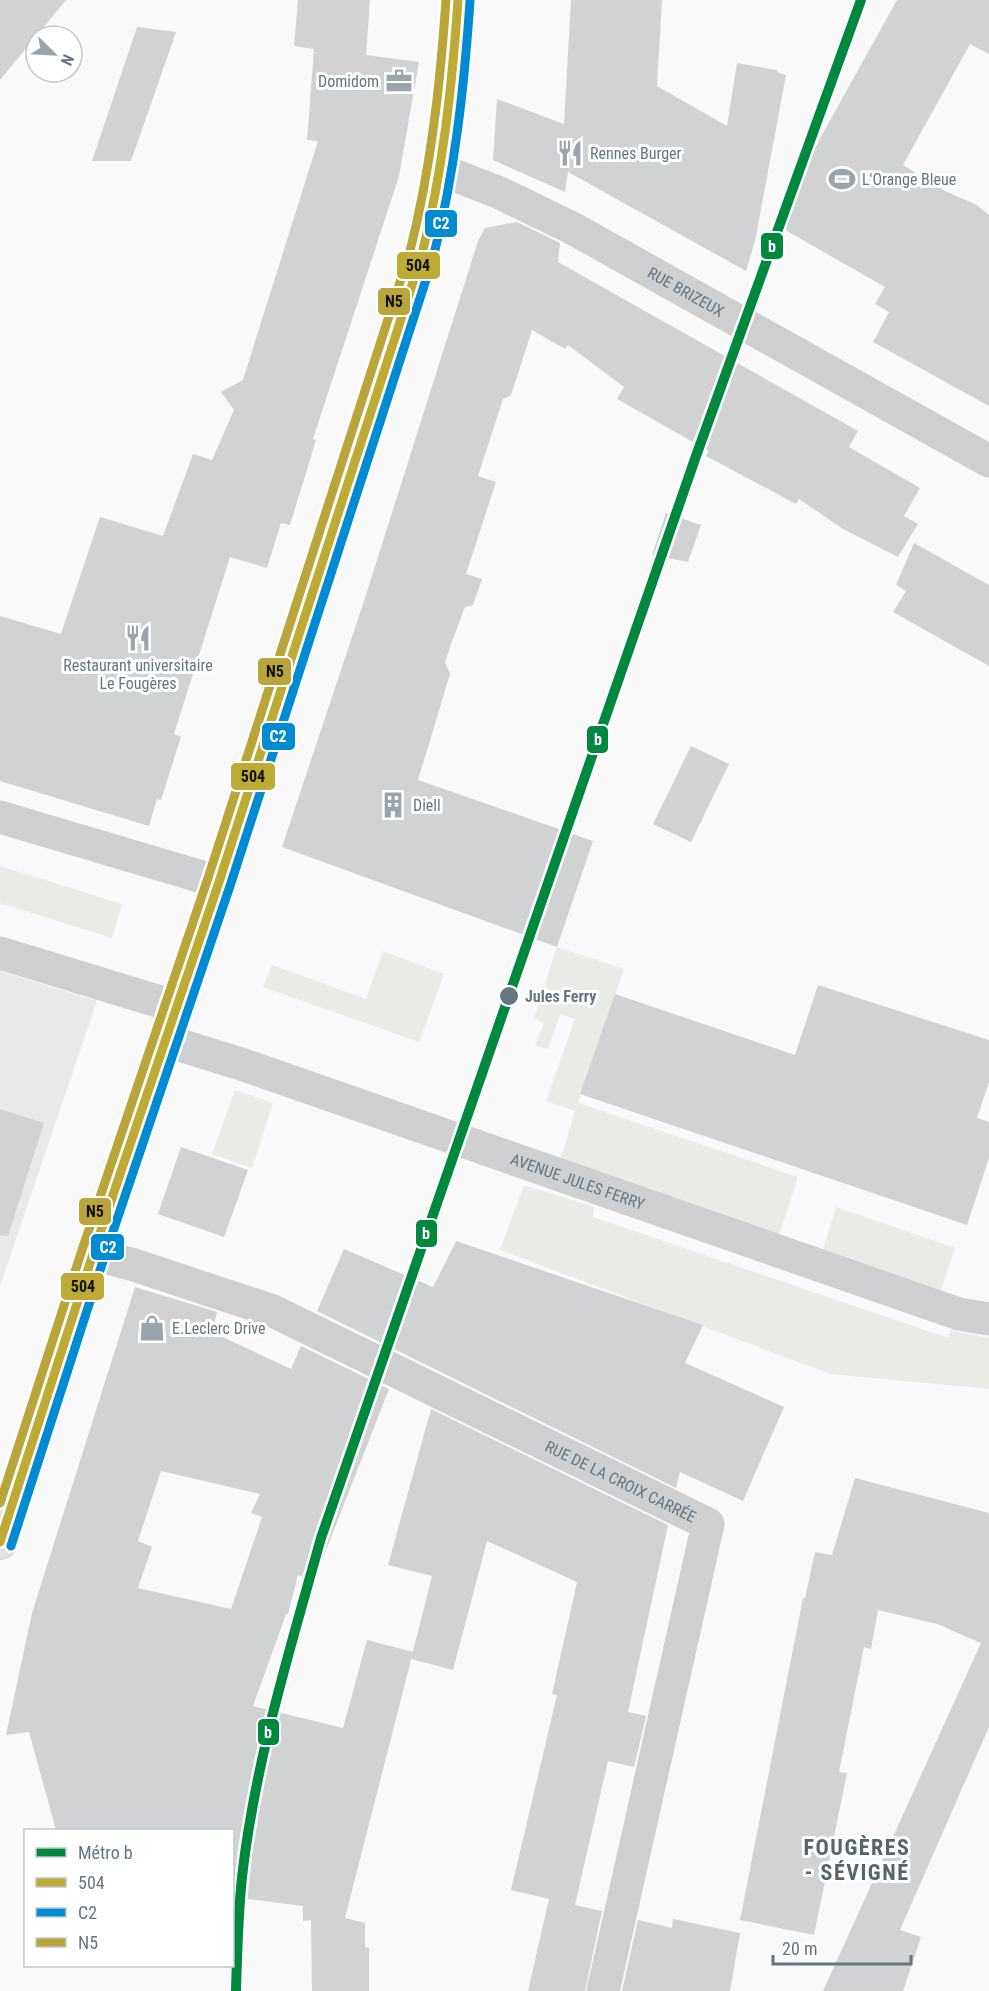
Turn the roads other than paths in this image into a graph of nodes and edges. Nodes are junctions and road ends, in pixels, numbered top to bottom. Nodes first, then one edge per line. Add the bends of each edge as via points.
1 (458, 0) edge
2 (441, 170) junction
3 (989, 461) edge
4 (0, 817) edge
5 (219, 882) junction
6 (0, 953) edge
7 (177, 1007) junction
8 (166, 1041) junction
9 (93, 1254) junction
10 (989, 1319) edge
11 (0, 1542) edge
12 (603, 1991) edge

1 - 2 main road
2 - 3 street, RUE BRIZEUX via 572,228
2 - 5 main road via 422,254
4 - 5 street
5 - 7 main road
6 - 7 street
7 - 8 main road
8 - 9 main road
8 - 10 street, AVENUE JULES FERRY via 266,1072 959,1314
9 - 11 main road
9 - 12 street, RUE DE LA CROIX CARRÉE via 273,1311 708,1524

